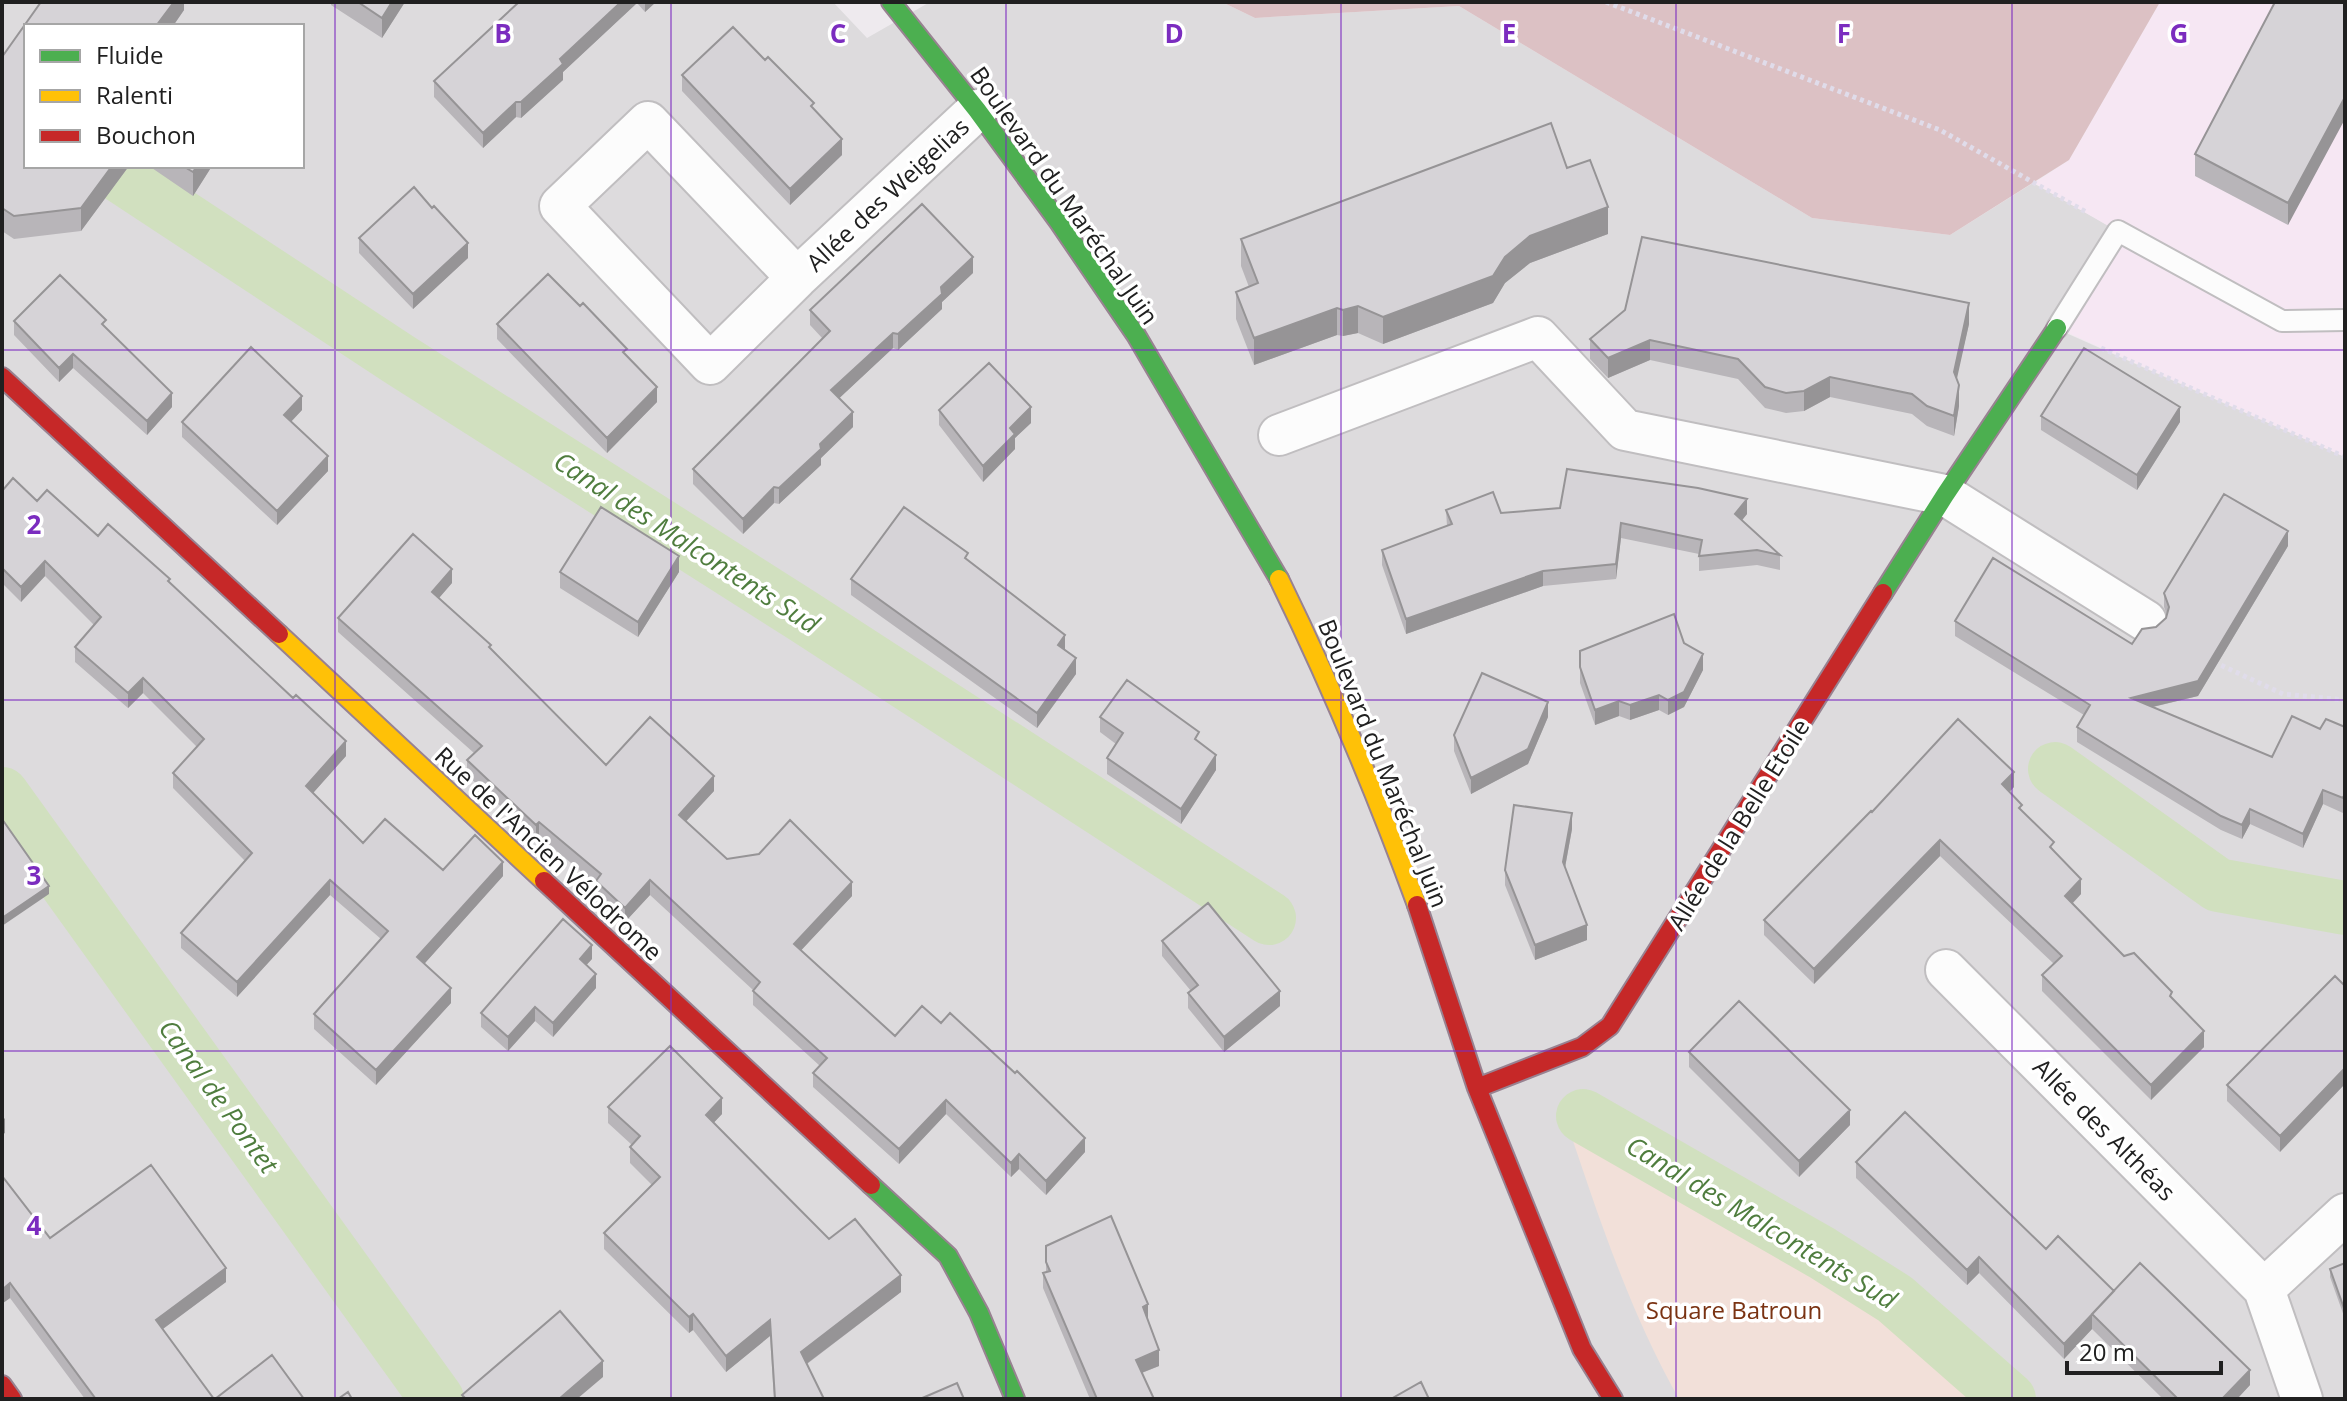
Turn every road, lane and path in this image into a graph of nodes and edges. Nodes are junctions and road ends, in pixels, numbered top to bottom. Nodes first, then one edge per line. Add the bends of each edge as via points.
1 (891, 2) edge
2 (1606, 2) edge
3 (977, 110) junction
4 (2118, 231) junction
5 (797, 278) junction
6 (2345, 320) edge
7 (2057, 328) junction
8 (2, 377) edge
9 (1279, 435) dead end
10 (2345, 457) edge
11 (1945, 495) junction
12 (2146, 621) joint
13 (2345, 700) edge
14 (1946, 970) dead end
15 (1477, 1088) junction
16 (2345, 1214) edge
17 (2264, 1289) junction
18 (1582, 1349) junction
19 (2, 1385) edge
20 (12, 1399) edge
21 (1015, 1399) edge
22 (1592, 1399) edge
23 (1613, 1399) edge
24 (2302, 1399) edge

1 - 3 street, Boulevard du Maréchal Juin
2 - 4 path via 1940,130
3 - 5 street, Allée des Weigelias
3 - 15 street, Boulevard du Maréchal Juin via 1136,335 1268,557 1326,675 1381,806
4 - 6 lane via 2282,321
4 - 7 lane
5 - 5 street, Allée des Weigelias via 710,364 560,206 648,122
7 - 10 path
7 - 11 street, Allée de la Belle Etoile
8 - 21 street, Rue de l'Ancien Vélodrome via 948,1256
9 - 11 street via 1538,337 1625,430
11 - 12 street
11 - 15 street, Allée de la Belle Etoile via 1610,1026 1582,1047
12 - 13 path via 2230,671 2283,694
14 - 17 street, Allée des Althéas
15 - 18 street, Boulevard du Maréchal Juin
16 - 17 street
17 - 24 street, Allée des Althéas
18 - 22 street, Boulevard du Maréchal Juin
18 - 23 street, Boulevard du Maréchal Juin
19 - 20 street

